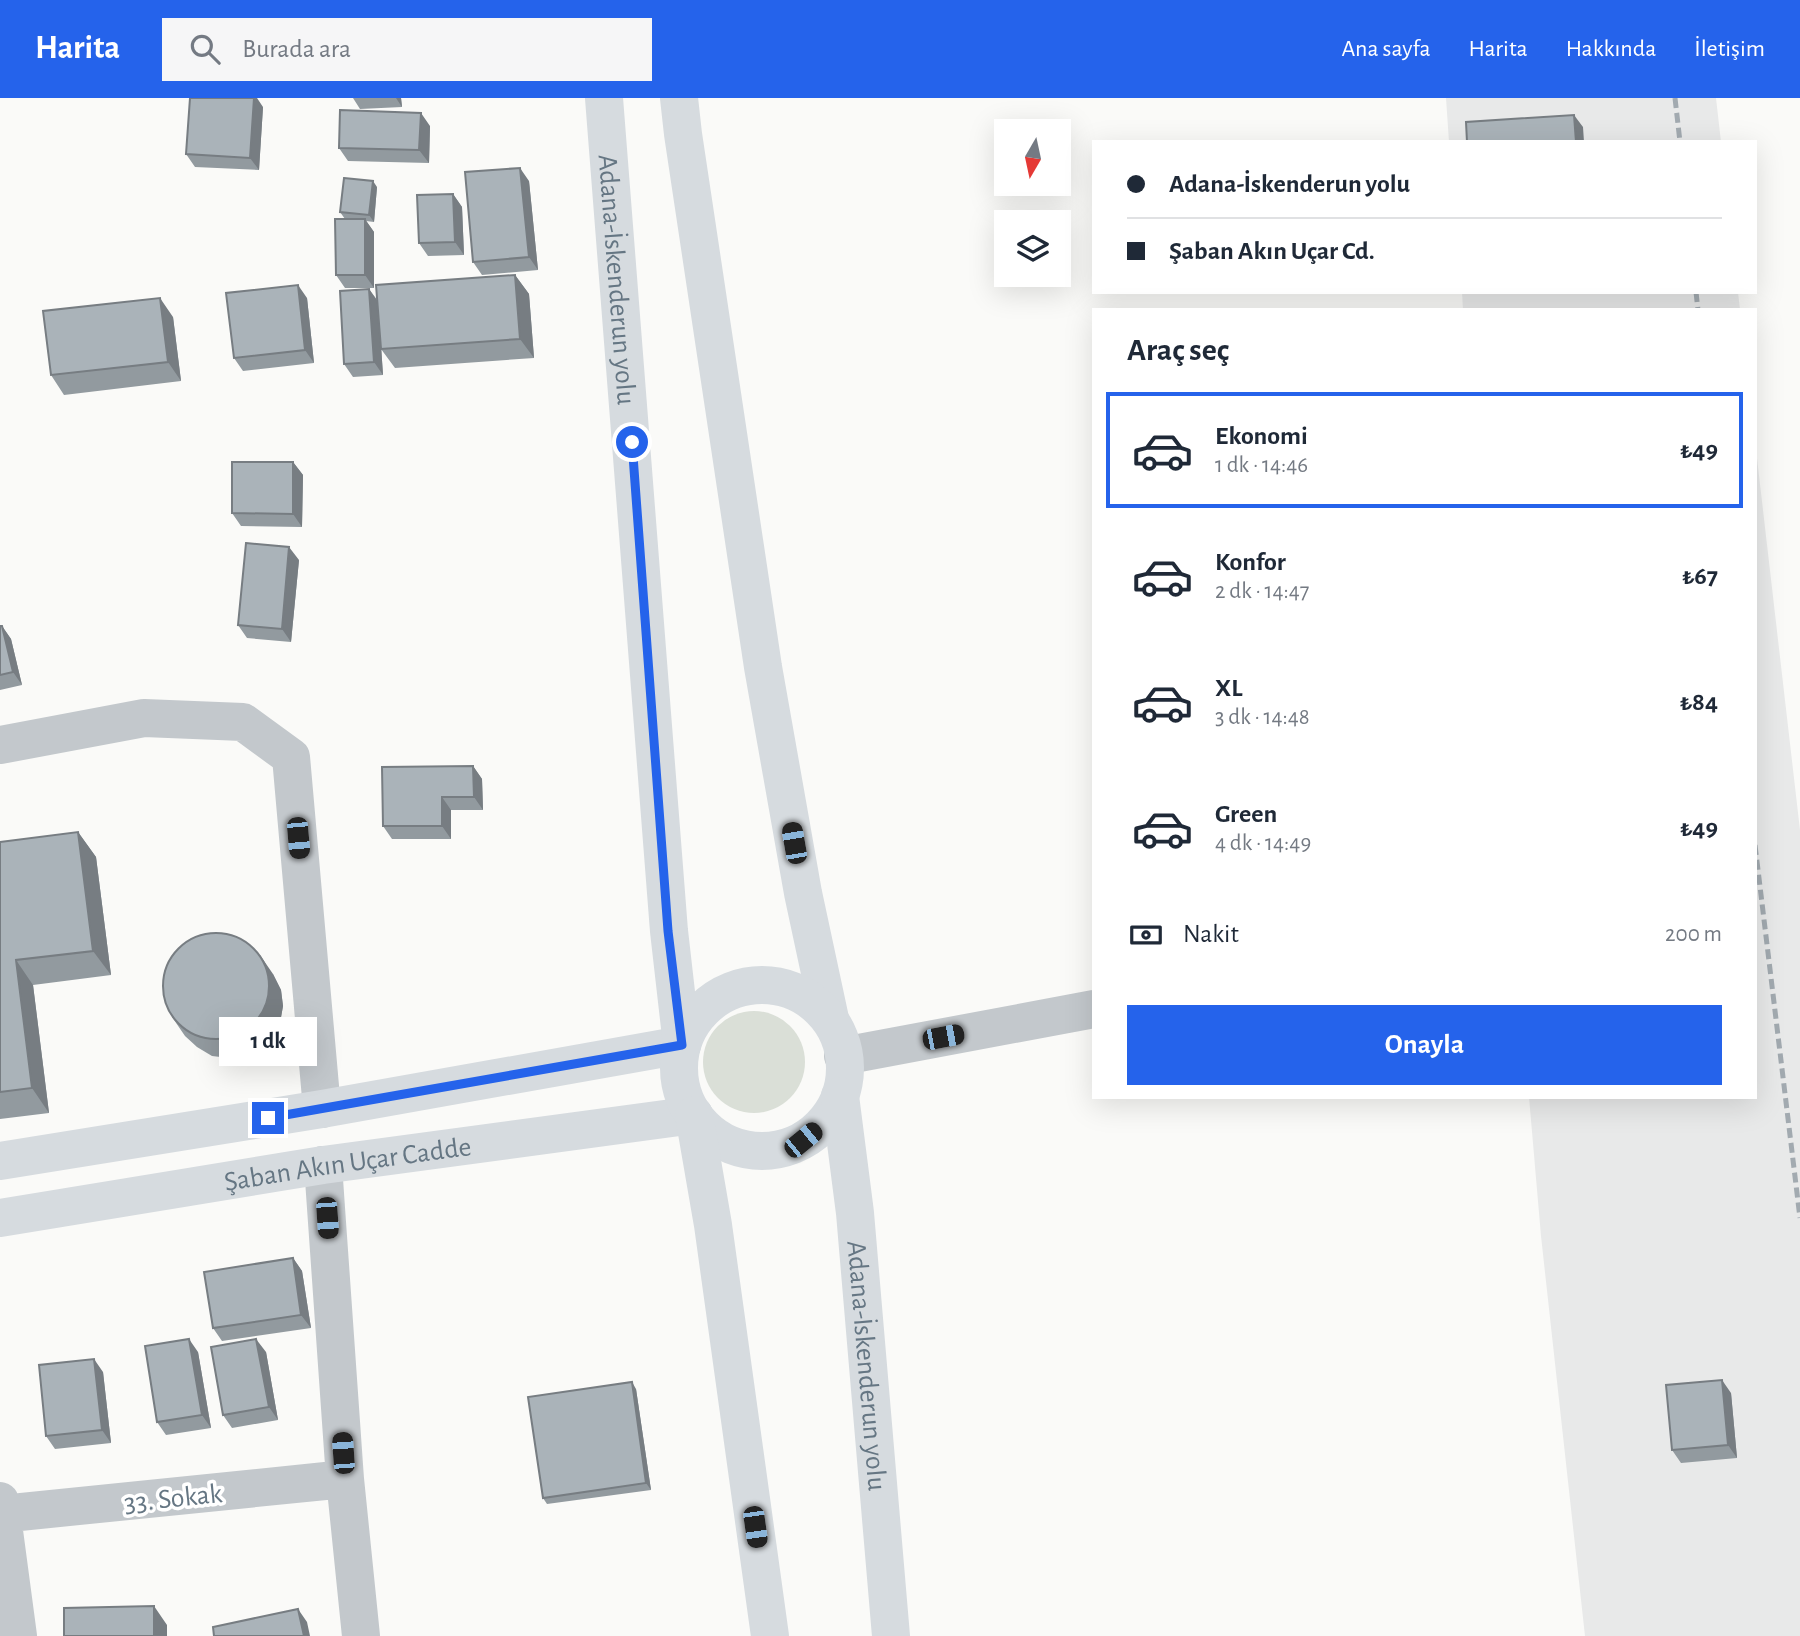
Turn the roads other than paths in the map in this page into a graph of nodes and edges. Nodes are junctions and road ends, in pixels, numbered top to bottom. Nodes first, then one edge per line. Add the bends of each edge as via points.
1 (604, 98) edge
2 (679, 98) edge
3 (0, 745) edge
4 (1092, 1009) edge
5 (830, 1019) junction
6 (682, 1045) junction
7 (843, 1056) junction
8 (840, 1096) junction
9 (322, 1109) junction
10 (694, 1115) junction
11 (0, 1161) edge
12 (323, 1165) junction
13 (0, 1218) edge
14 (345, 1479) junction
15 (1, 1509) edge
16 (18, 1636) edge
17 (362, 1636) edge
18 (770, 1636) edge
19 (891, 1636) edge

1 - 6 main road, Adana-İskenderun yolu via 668,931
2 - 5 main road via 763,667
3 - 9 street via 144,718 243,722 291,757
4 - 7 street
5 - 6 main road via 811,1000 787,989 761,985 734,990 711,1002 693,1021
5 - 7 main road
6 - 9 main road
6 - 10 main road via 679,1072 685,1100
7 - 8 main road via 846,1071
8 - 10 main road via 825,1122 803,1140 777,1150 749,1150 722,1141
8 - 19 main road, Adana-İskenderun yolu via 855,1213
9 - 11 main road
10 - 12 main road, Şaban Akın Uçar Cadde
10 - 18 main road
12 - 13 main road, Şaban Akın Uçar Cadde
12 - 14 street
14 - 15 street, 33. Sokak
14 - 17 street
15 - 16 street

